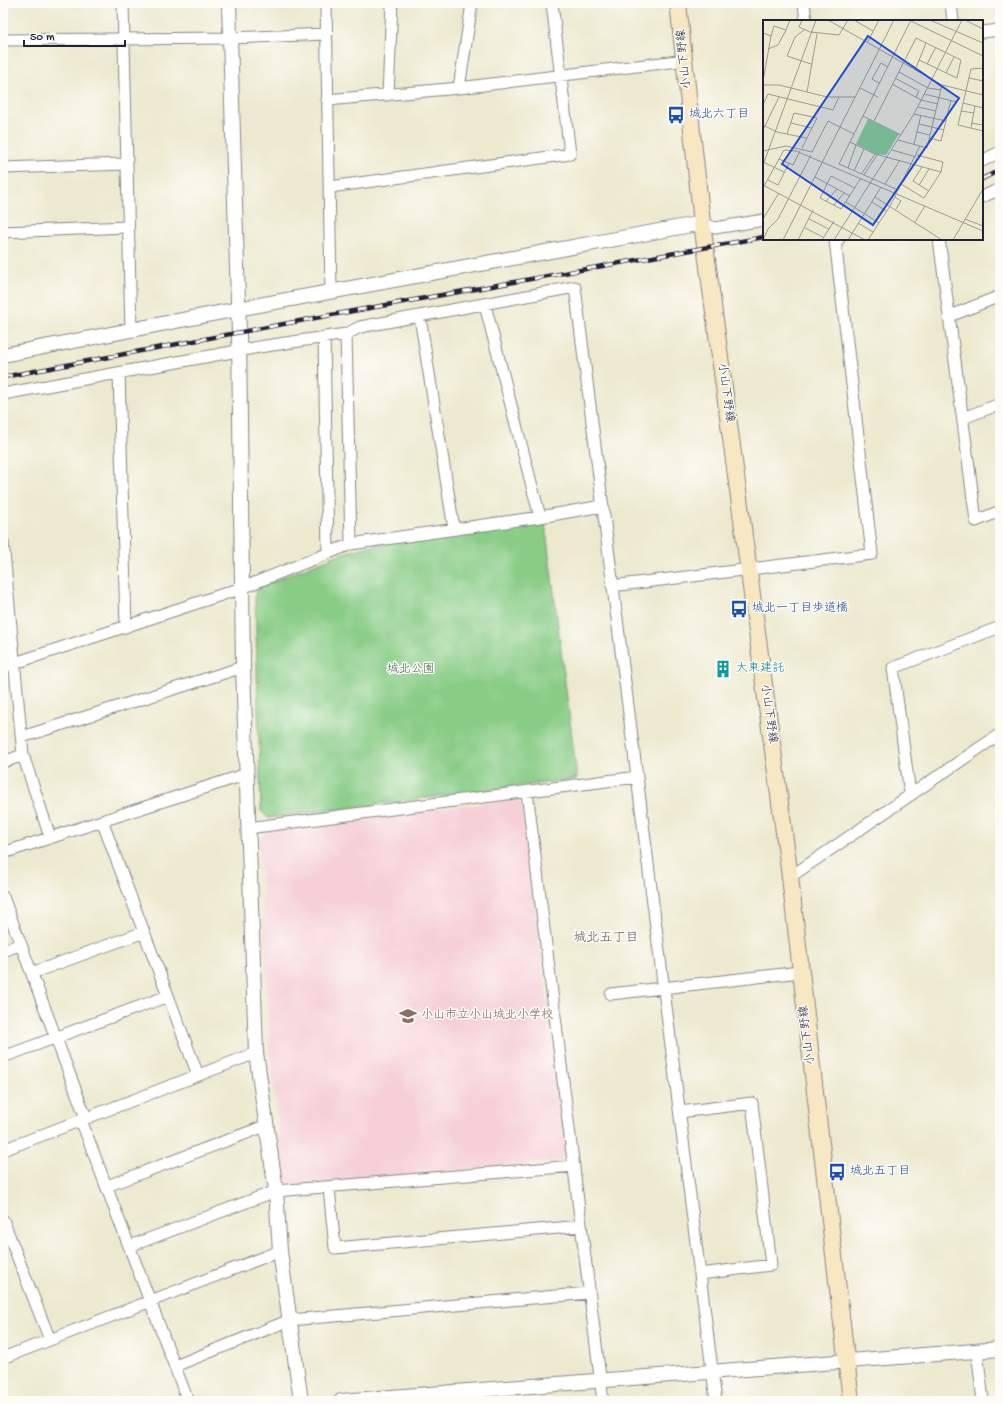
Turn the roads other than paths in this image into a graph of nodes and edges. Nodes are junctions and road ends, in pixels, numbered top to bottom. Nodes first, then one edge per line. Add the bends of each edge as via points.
1 (123, 3) edge
2 (229, 3) edge
3 (326, 3) edge
4 (392, 3) edge
5 (472, 3) edge
6 (552, 3) edge
7 (678, 3) edge
8 (804, 3) edge
9 (951, 3) edge
10 (806, 20) edge
11 (953, 20) edge
12 (1000, 30) edge
13 (983, 32) edge
14 (326, 34) junction
15 (125, 38) junction
16 (230, 38) junction
17 (3, 40) edge
18 (686, 60) junction
19 (560, 76) junction
20 (459, 88) junction
21 (388, 95) junction
22 (327, 100) junction
23 (1000, 152) edge
24 (983, 160) edge
25 (127, 164) junction
26 (3, 168) edge
27 (330, 187) junction
28 (1000, 189) edge
29 (983, 197) edge
30 (763, 220) edge
31 (702, 223) junction
32 (128, 227) junction
33 (3, 232) edge
34 (835, 240) edge
35 (939, 240) edge
36 (331, 292) junction
37 (1000, 296) edge
38 (486, 305) junction
39 (238, 309) junction
40 (420, 316) junction
41 (950, 316) junction
42 (131, 330) junction
43 (346, 334) junction
44 (324, 337) junction
45 (239, 351) junction
46 (3, 355) edge
47 (119, 373) junction
48 (3, 394) edge
49 (1000, 404) edge
50 (963, 418) junction
51 (602, 506) junction
52 (1000, 511) edge
53 (540, 517) junction
54 (454, 529) junction
55 (3, 542) edge
56 (351, 544) junction
57 (328, 552) junction
58 (749, 570) junction
59 (612, 586) junction
60 (242, 588) junction
61 (126, 627) junction
62 (1000, 627) edge
63 (8, 665) edge
64 (243, 667) junction
65 (1000, 734) edge
66 (22, 737) junction
67 (23, 755) junction
68 (3, 762) edge
69 (247, 774) junction
70 (637, 777) junction
71 (527, 792) junction
72 (910, 794) junction
73 (102, 821) junction
74 (248, 828) junction
75 (50, 837) junction
76 (3, 853) edge
77 (790, 877) junction
78 (3, 897) edge
79 (144, 932) junction
80 (21, 944) junction
81 (3, 951) edge
82 (800, 972) junction
83 (32, 973) junction
84 (664, 988) junction
85 (612, 994) dead end
86 (168, 996) junction
87 (56, 1038) junction
88 (256, 1053) junction
89 (3, 1057) edge
90 (198, 1075) junction
91 (680, 1112) junction
92 (84, 1119) junction
93 (265, 1126) junction
94 (3, 1150) edge
95 (574, 1166) junction
96 (106, 1186) junction
97 (329, 1188) junction
98 (276, 1191) junction
99 (3, 1220) edge
100 (581, 1226) junction
101 (130, 1246) junction
102 (280, 1251) junction
103 (700, 1274) junction
104 (589, 1293) junction
105 (150, 1302) junction
106 (290, 1320) junction
107 (50, 1340) junction
108 (1000, 1349) edge
109 (977, 1351) junction
110 (3, 1358) edge
111 (846, 1361) junction
112 (175, 1366) junction
113 (712, 1373) junction
114 (601, 1381) junction
115 (474, 1396) edge
116 (188, 1401) edge
117 (301, 1401) edge
118 (341, 1401) edge
119 (603, 1401) edge
120 (716, 1401) edge
121 (851, 1401) edge
122 (982, 1401) edge

1 - 15 street
2 - 16 street
3 - 14 street
4 - 21 street
5 - 20 street
6 - 19 street
7 - 18 main road, 小山下野線
8 - 10 street
9 - 11 street
12 - 13 street
14 - 16 street
14 - 22 street
15 - 16 street
15 - 17 street
15 - 25 street
16 - 39 street
18 - 19 street
18 - 31 main road, 小山下野線
19 - 20 street
19 - 27 street via 570,154
20 - 21 street
21 - 22 street
22 - 27 street
23 - 24 street
25 - 26 street
25 - 32 street
27 - 36 street
28 - 29 street
30 - 31 street via 715,228
31 - 36 street
31 - 58 main road, 小山下野線
32 - 33 street
32 - 42 street
34 - 58 street via 872,554
35 - 41 street
36 - 39 street
37 - 41 street
38 - 40 street
38 - 51 street via 575,287
38 - 53 street
39 - 42 street
39 - 45 street
40 - 43 street via 360,328
40 - 54 street
41 - 50 street
42 - 46 street
43 - 44 street
43 - 56 street
44 - 45 street
44 - 57 street
45 - 47 street
45 - 60 street
47 - 48 street
47 - 61 street
49 - 50 street
50 - 52 street via 976,521
51 - 53 street
51 - 59 street
53 - 54 street
54 - 56 street
55 - 63 street
56 - 57 street
57 - 60 street
58 - 59 street
58 - 77 main road, 小山下野線
59 - 70 street
60 - 61 street
60 - 64 street
61 - 63 street
62 - 72 street via 893,668
63 - 66 street
64 - 66 street
64 - 69 street
65 - 72 street
66 - 67 street
67 - 68 street
67 - 75 street
69 - 73 street
69 - 74 street
70 - 71 street
70 - 84 street
71 - 74 street
71 - 95 street
72 - 77 street
73 - 75 street
73 - 79 street
74 - 88 street
75 - 76 street
77 - 82 main road, 小山下野線
78 - 80 street
79 - 83 street
79 - 86 street
80 - 81 street
80 - 83 street
82 - 84 street
82 - 111 main road, 小山下野線
83 - 87 street
84 - 85 street
84 - 91 street
86 - 87 street
86 - 90 street
87 - 89 street
87 - 92 street
88 - 90 street
88 - 93 street
90 - 92 street
91 - 103 street
91 - 103 street via 752,1103 771,1265
92 - 94 street
92 - 96 street
93 - 96 street
93 - 98 street
95 - 97 street
95 - 100 street
96 - 101 street
97 - 98 street
97 - 100 street via 335,1248
98 - 101 street
98 - 102 street
99 - 107 street
100 - 104 street
101 - 105 street
102 - 105 street
102 - 106 street
103 - 113 street
104 - 106 street
104 - 114 street
105 - 107 street
105 - 112 street
106 - 112 street
106 - 117 street
107 - 110 street
108 - 109 street
109 - 111 street
109 - 122 street
111 - 113 street
111 - 121 main road, 小山下野線
112 - 116 street
113 - 114 street
113 - 120 street
114 - 115 street
114 - 119 street
115 - 118 street

